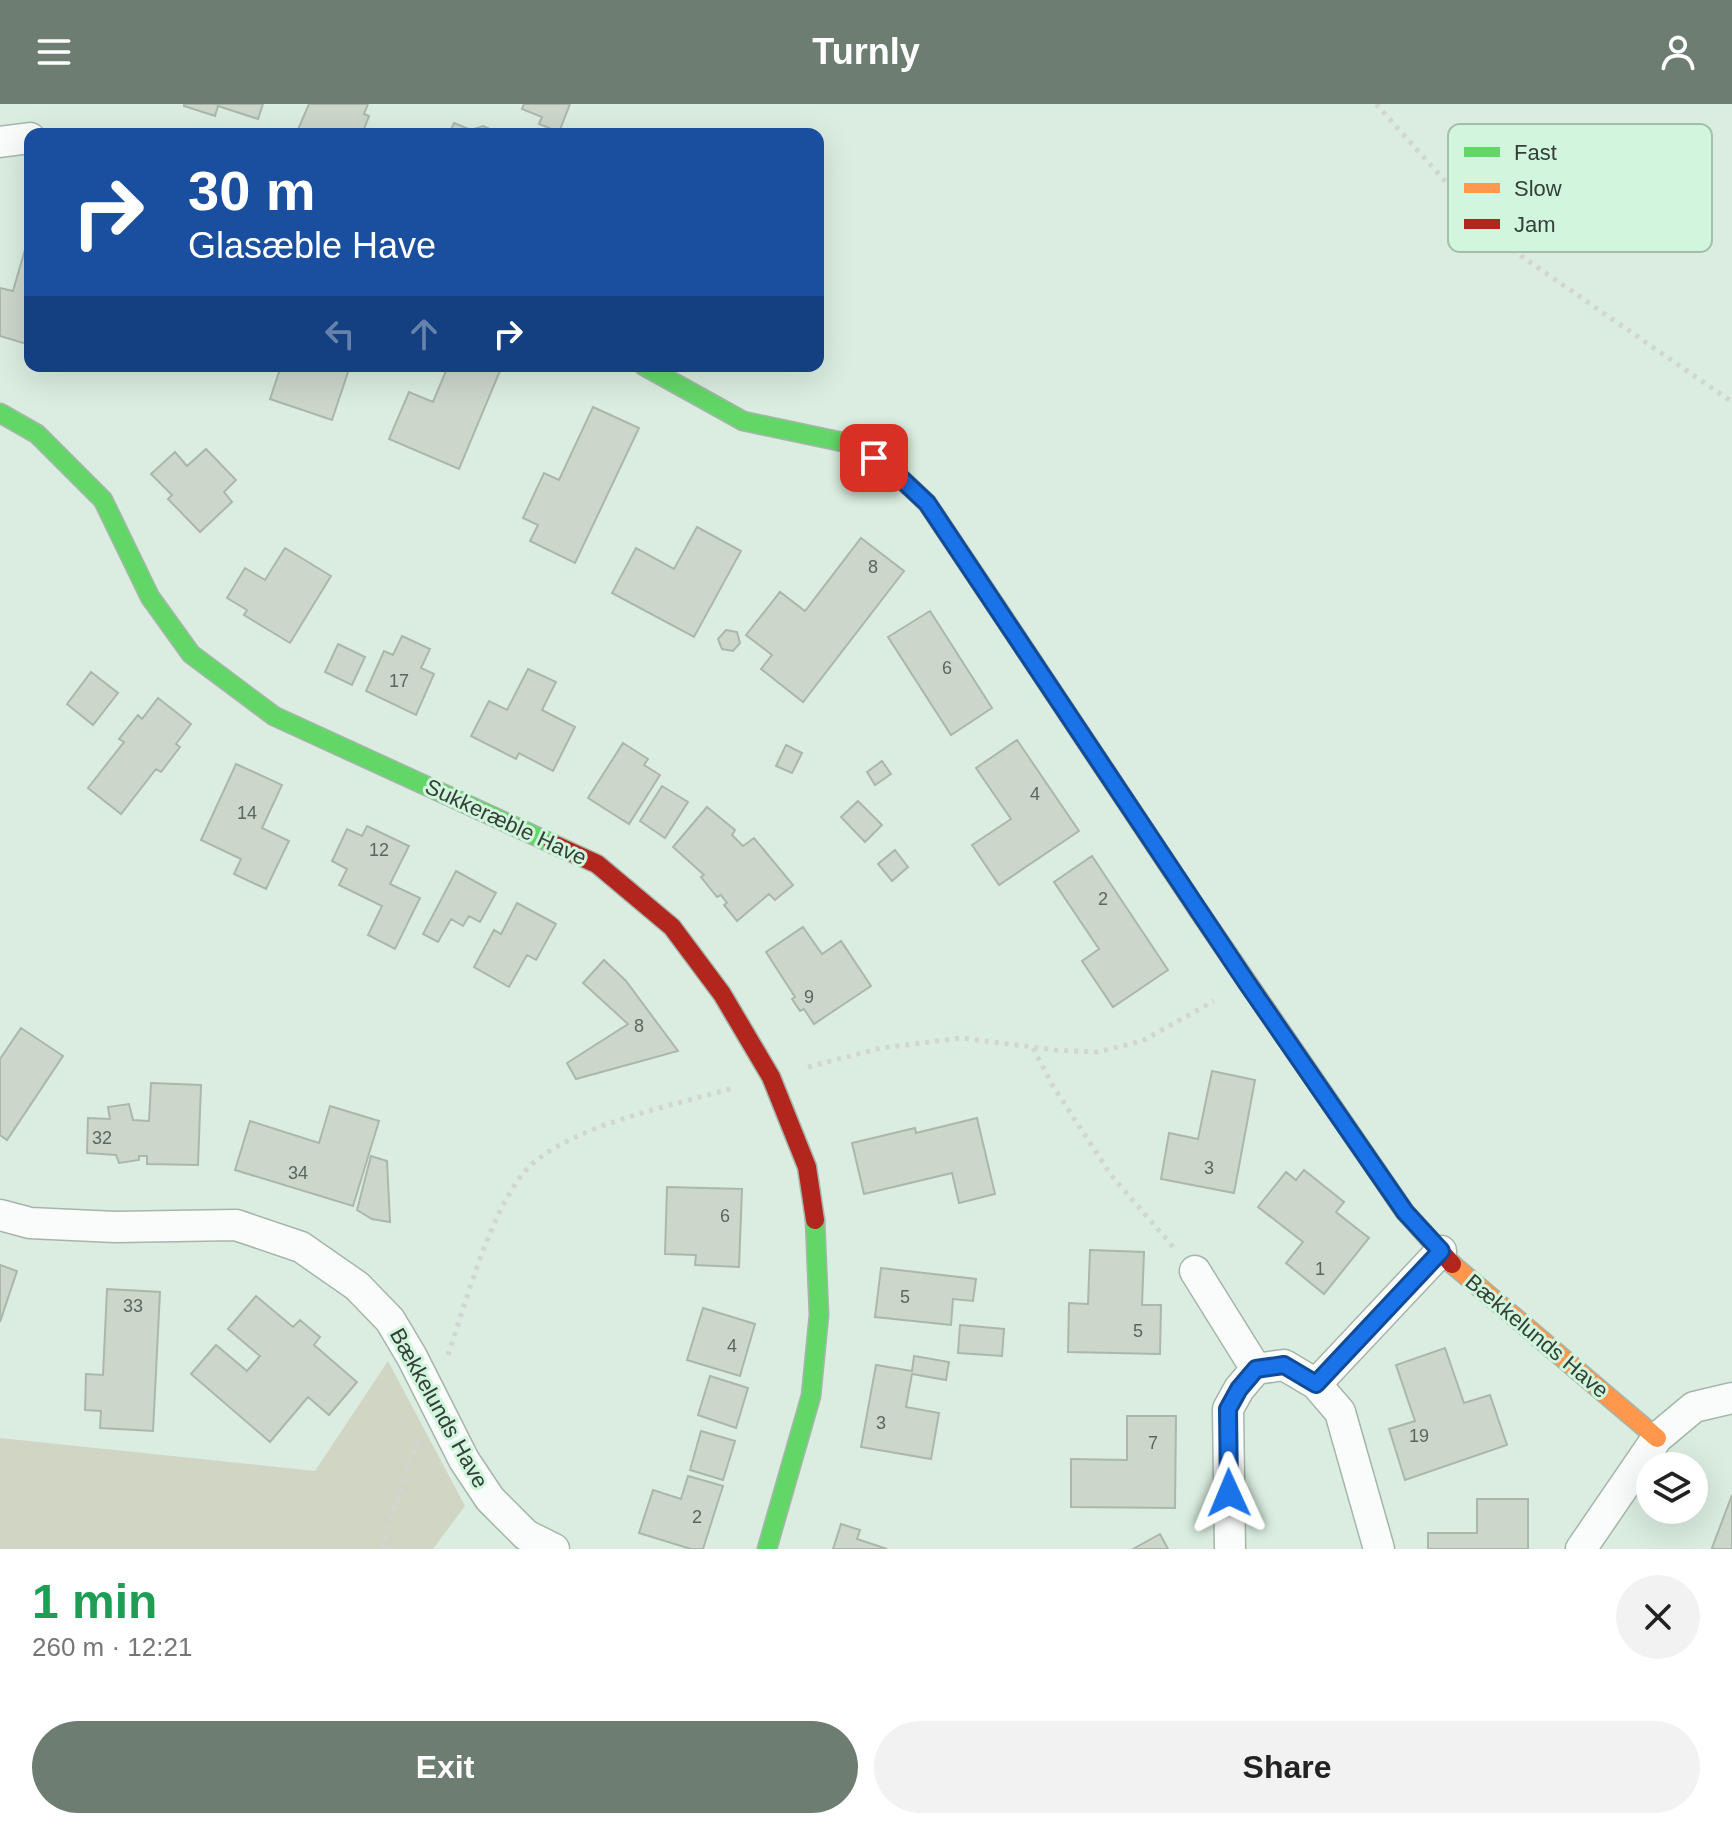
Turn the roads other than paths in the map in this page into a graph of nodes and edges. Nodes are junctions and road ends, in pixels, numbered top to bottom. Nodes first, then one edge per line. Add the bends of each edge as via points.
1 (24, 139) edge
2 (0, 142) edge
3 (655, 372) edge
4 (0, 413) edge
5 (0, 1215) edge
6 (1441, 1251) junction
7 (1195, 1271) road end
8 (1256, 1369) junction
9 (1316, 1384) junction
10 (1732, 1398) edge
11 (1657, 1438) junction
12 (554, 1549) edge
13 (767, 1549) edge
14 (1230, 1549) edge
15 (1379, 1549) edge
16 (1581, 1549) edge

1 - 2 street
3 - 6 street, Bækkelunds Have via 743,421 852,444 927,503 1247,983 1405,1212
4 - 13 street, Sukkeræble Have via 37,434 103,500 150,597 191,654 274,716 597,864 672,927 722,994 771,1077 807,1167 817,1237 819,1315 811,1396
5 - 12 street, Bækkelunds Have via 30,1223 115,1227 236,1225 301,1247 357,1286 390,1320 490,1499 526,1535
6 - 9 street
6 - 11 street, Bækkelunds Have
7 - 8 street
8 - 9 street via 1284,1365
8 - 14 street via 1228,1409
9 - 15 street via 1340,1412
10 - 11 street via 1694,1407
11 - 16 street

